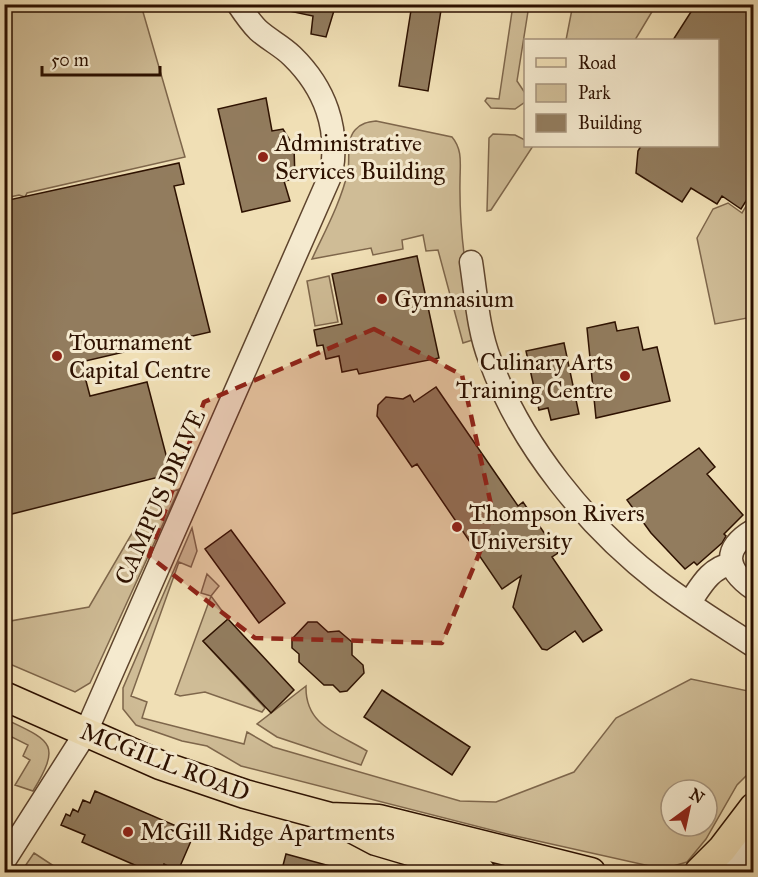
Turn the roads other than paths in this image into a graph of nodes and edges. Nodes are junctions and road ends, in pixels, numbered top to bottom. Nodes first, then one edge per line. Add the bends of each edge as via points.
1 (238, 4) edge
2 (471, 262) dead end
3 (753, 530) edge
4 (731, 564) junction
5 (753, 589) edge
6 (690, 602) junction
7 (753, 646) edge
8 (4, 696) edge
9 (85, 734) junction
10 (753, 807) edge
11 (330, 817) junction
12 (753, 819) edge
13 (4, 861) edge
14 (481, 873) edge
15 (591, 873) edge
16 (699, 873) edge
17 (735, 873) edge

1 - 9 street, CAMPUS DRIVE via 257,29 304,69 324,98 335,156 306,236
2 - 6 street via 489,359 509,403 557,479 590,520 624,552
3 - 4 street via 738,543
4 - 5 street via 737,578
4 - 6 street via 709,575
6 - 7 street
8 - 9 main road, MCGILL ROAD
9 - 11 main road, MCGILL ROAD via 171,769
9 - 13 street, CAMPUS DRIVE
10 - 16 main road
11 - 14 main road, MCGILL ROAD via 376,841
11 - 15 main road, MCGILL ROAD via 379,819
12 - 17 street

